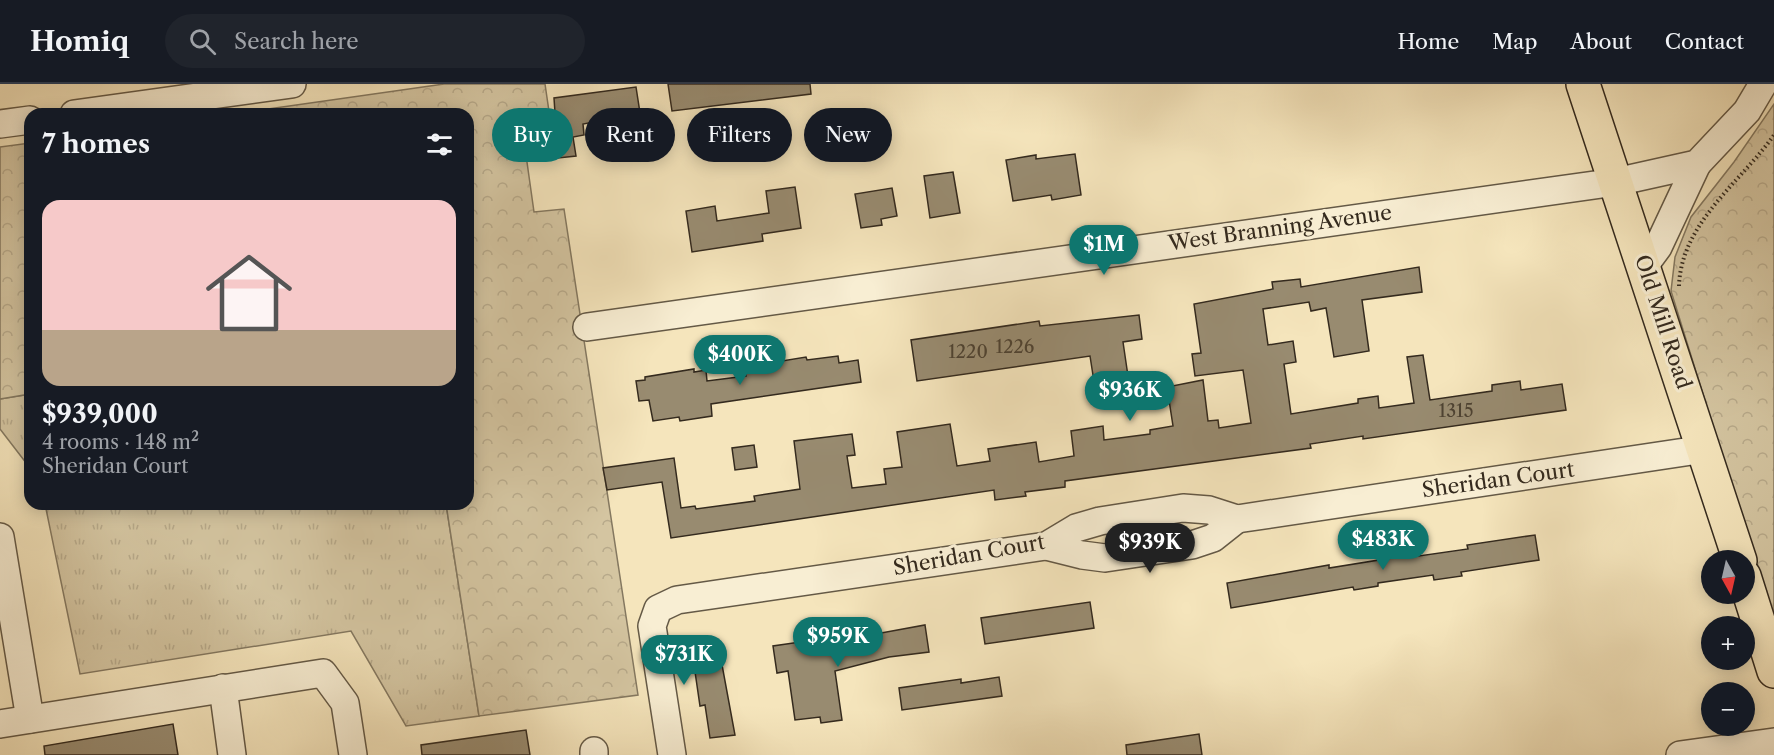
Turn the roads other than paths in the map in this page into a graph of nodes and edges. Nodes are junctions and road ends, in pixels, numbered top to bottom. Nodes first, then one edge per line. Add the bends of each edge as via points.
1 (292, 84) edge
2 (1583, 84) edge
3 (1763, 84) edge
4 (234, 88) edge
5 (111, 108) edge
6 (24, 121) edge
7 (0, 124) edge
8 (1697, 164) junction
9 (1616, 182) junction
10 (1644, 266) junction
11 (588, 327) dead end
12 (1705, 449) junction
13 (1237, 519) junction
14 (0, 537) edge
15 (1046, 546) junction
16 (1737, 550) edge
17 (1753, 604) edge
18 (1774, 671) edge
19 (223, 688) junction
20 (30, 719) junction
21 (0, 724) edge
22 (1774, 742) edge
23 (232, 755) edge
24 (353, 755) edge
25 (672, 755) edge
26 (1680, 755) edge

1 - 4 street
2 - 9 main road, Old Mill Road
3 - 8 street via 1747,111
4 - 5 street
6 - 7 street
8 - 9 street, West Branning Avenue
8 - 10 street via 1658,247
9 - 10 main road, Old Mill Road
9 - 11 street, West Branning Avenue
10 - 12 main road, Old Mill Road
12 - 13 street, Sheridan Court
12 - 16 main road, Old Mill Road
13 - 15 street, Sheridan Court via 1209,510 1183,508 1100,521 1076,528
13 - 15 street via 1213,538 1192,545 1105,558
14 - 20 street
15 - 25 street, Sheridan Court via 677,600 658,609 652,626
17 - 18 main road
19 - 20 street
19 - 23 street
19 - 24 street via 323,673 345,703
20 - 21 street
22 - 26 street

